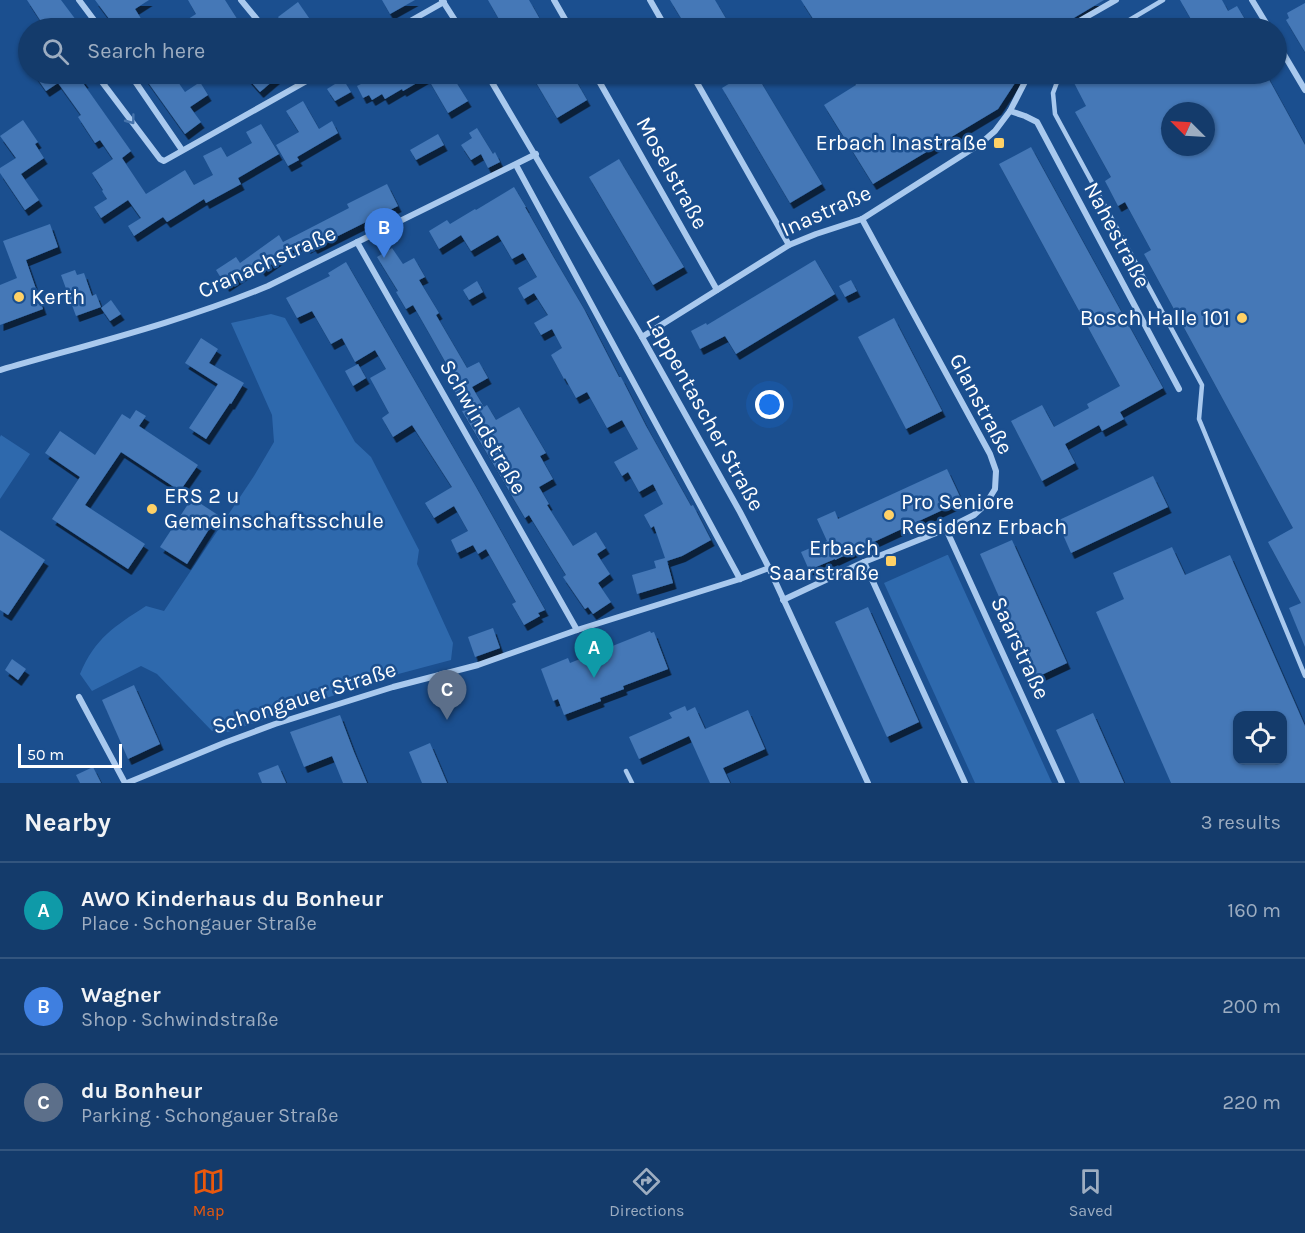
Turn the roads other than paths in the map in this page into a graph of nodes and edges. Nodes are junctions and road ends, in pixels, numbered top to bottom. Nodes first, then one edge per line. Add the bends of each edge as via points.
1 (79, 0) edge
2 (241, 0) edge
3 (554, 0) edge
4 (650, 0) edge
5 (1116, 0) edge
6 (1163, 0) edge
7 (1252, 0) edge
8 (443, 1) edge
9 (92, 18) edge
10 (256, 18) edge
11 (415, 18) edge
12 (453, 18) edge
13 (564, 18) edge
14 (660, 18) edge
15 (1084, 18) edge
16 (1133, 18) edge
17 (1263, 18) edge
18 (1287, 60) edge
19 (104, 84) edge
20 (137, 84) edge
21 (302, 84) edge
22 (493, 84) edge
23 (602, 84) edge
24 (698, 84) edge
25 (1024, 84) edge
26 (1056, 84) edge
27 (1305, 90) edge
28 (1010, 111) junction
29 (182, 150) junction
30 (536, 154) junction
31 (516, 165) junction
32 (862, 219) junction
33 (357, 242) junction
34 (789, 245) junction
35 (717, 290) junction
36 (642, 337) junction
37 (0, 370) edge
38 (1179, 389) dead end
39 (946, 529) junction
40 (864, 562) junction
41 (769, 568) junction
42 (740, 579) junction
43 (783, 600) junction
44 (577, 630) junction
45 (1305, 676) edge
46 (79, 697) dead end
47 (626, 771) dead end
48 (126, 783) edge
49 (632, 783) edge
50 (868, 783) edge
51 (965, 783) edge
52 (1062, 783) edge

1 - 9 street
2 - 10 street
3 - 13 street
4 - 14 street
5 - 15 street
6 - 16 lane
7 - 17 street
8 - 11 street
8 - 12 street
18 - 27 street
19 -> 29 street via 160,159 164,161
20 - 29 street
21 - 29 street
22 - 30 street, Lappentascher Straße
23 - 35 street, Moselstraße
24 - 34 street
25 - 28 street, Inastraße
26 - 45 lane via 1055,114 1202,385 1199,419
28 - 32 street, Inastraße via 981,144
28 - 38 street, Nahestraße via 1037,122
30 - 31 street, Cranachstraße
30 - 36 street, Lappentascher Straße
31 - 33 street, Cranachstraße
31 - 42 street
32 - 34 street, Inastraße
32 - 39 street, Glanstraße via 996,471 995,489 986,505
33 - 37 street, Cranachstraße via 228,303
33 - 44 street, Schwindstraße
34 - 35 street, Inastraße
35 - 36 street, Inastraße
36 - 41 street, Lappentascher Straße
39 - 40 street, Glanstraße
39 - 52 street, Saarstraße
40 - 43 street, Glanstraße
40 - 51 street
41 - 42 street, Schongauer Straße
41 - 43 street, Lappentascher Straße
42 - 44 street, Schongauer Straße
43 - 50 street, Lappentascher Straße
44 - 48 street, Schongauer Straße via 478,665 275,724
46 - 48 street
47 - 49 lane

